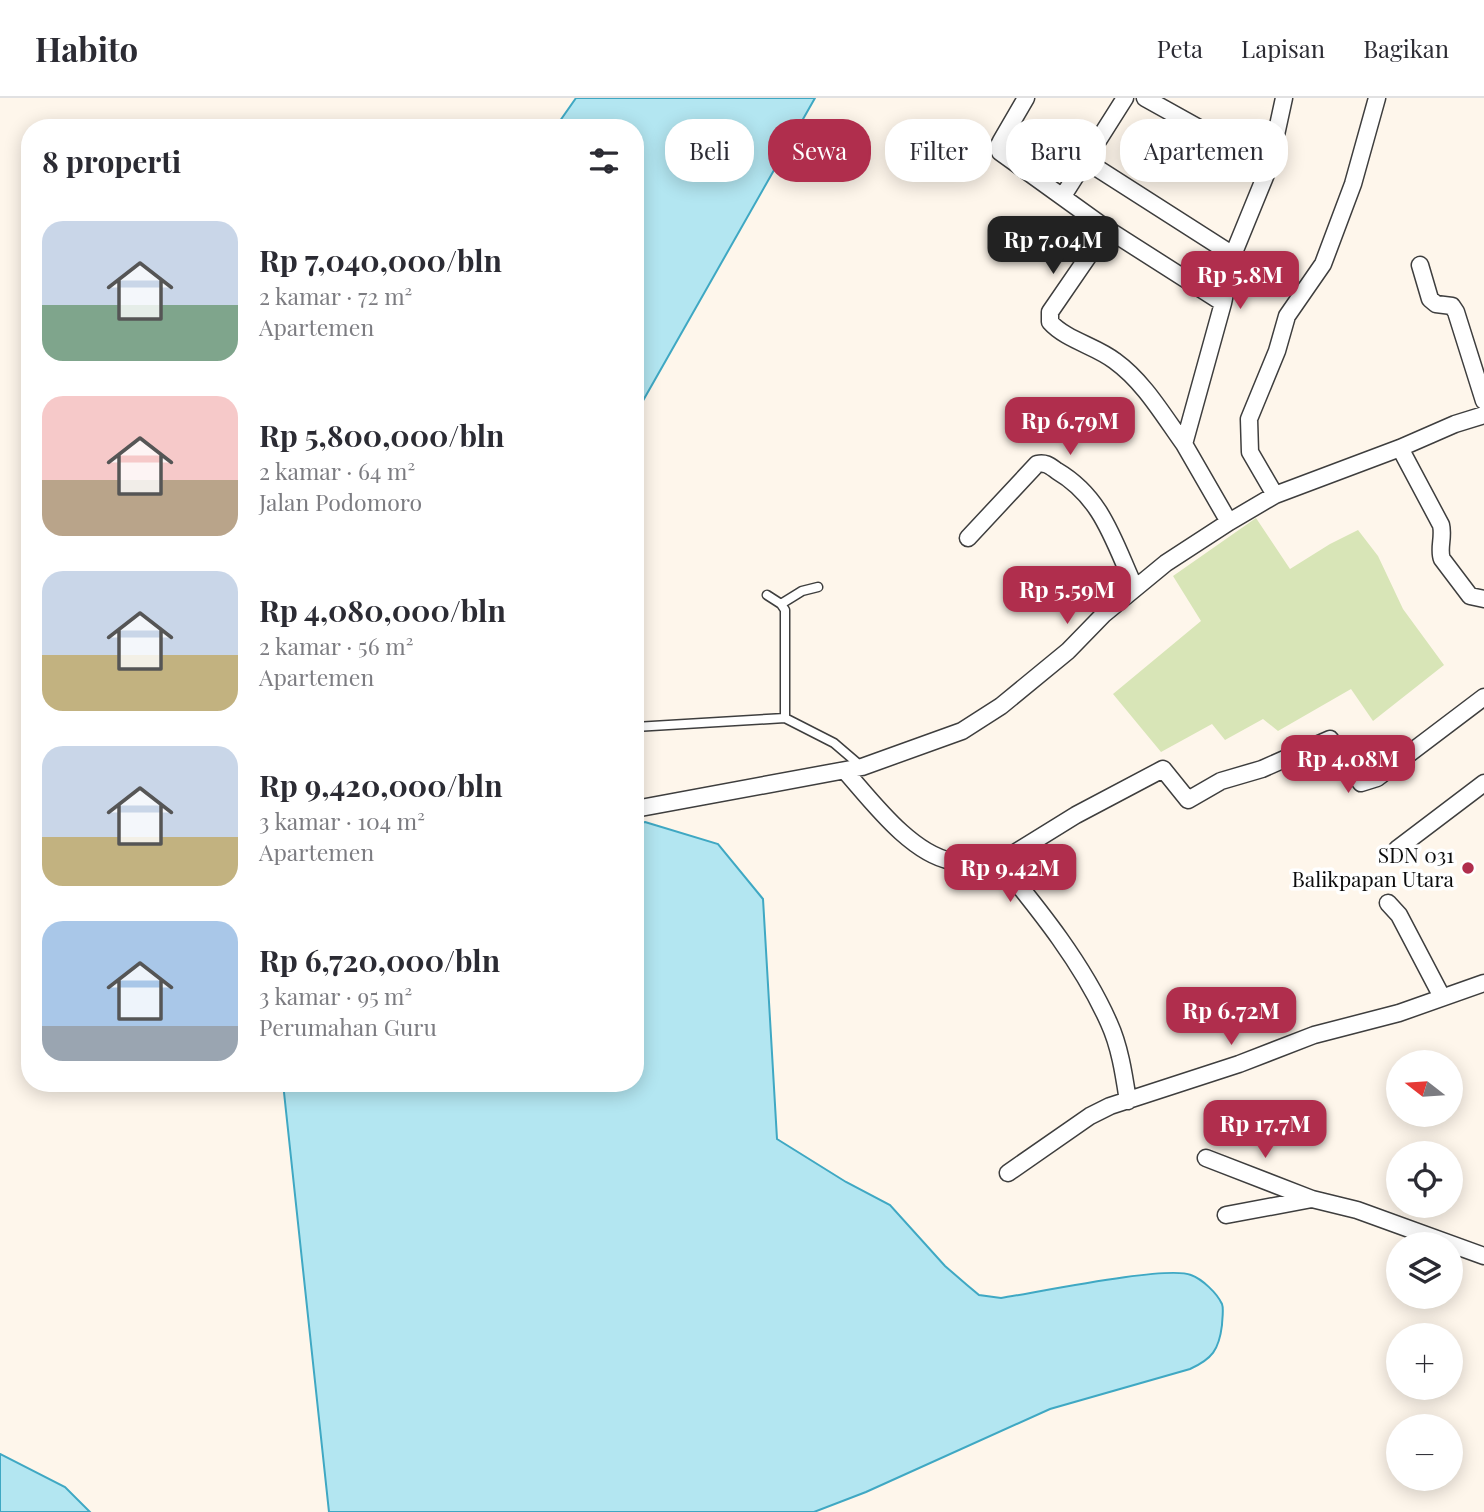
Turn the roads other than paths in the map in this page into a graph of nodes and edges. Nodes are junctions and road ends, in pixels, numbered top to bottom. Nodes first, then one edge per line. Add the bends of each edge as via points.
1 (1026, 98) edge
2 (1125, 98) edge
3 (1145, 98) edge
4 (1284, 98) edge
5 (1377, 98) edge
6 (1183, 119) edge
7 (1279, 119) edge
8 (1106, 129) edge
9 (1106, 174) edge
10 (1073, 182) edge
11 (1263, 182) edge
12 (1063, 197) junction
13 (1107, 229) junction
14 (1233, 255) junction
15 (1420, 265) dead end
16 (1223, 303) junction
17 (1484, 401) edge
18 (1484, 415) edge
19 (1184, 444) junction
20 (1400, 448) junction
21 (1275, 495) junction
22 (1229, 523) junction
23 (968, 538) dead end
24 (818, 587) dead end
25 (1135, 588) junction
26 (767, 595) dead end
27 (1484, 599) edge
28 (781, 604) junction
29 (1484, 697) edge
30 (785, 718) junction
31 (644, 726) edge
32 (862, 767) junction
33 (845, 771) junction
34 (1484, 783) edge
35 (644, 807) edge
36 (1397, 849) dead end
37 (1000, 862) junction
38 (1388, 903) dead end
39 (1484, 983) edge
40 (1442, 997) junction
41 (1128, 1101) junction
42 (1206, 1158) dead end
43 (1008, 1173) dead end
44 (1312, 1199) junction
45 (1226, 1215) dead end
46 (1484, 1256) edge

1 - 12 street via 998,150
2 - 8 street
3 - 6 street
4 - 7 street
5 - 21 street via 1353,184 1323,264 1287,316 1249,419 1250,452
9 - 14 street
10 - 12 street
11 - 14 street
12 - 13 street
13 - 16 street
13 - 19 street via 1051,312 1050,322 1129,372
14 - 16 street
15 - 17 street via 1430,299 1452,306 1456,312
16 - 19 street
18 - 20 street
19 - 22 street
20 - 21 street
20 - 27 street via 1441,525 1442,559 1470,596
21 - 22 street
22 - 25 street
23 - 25 street via 1037,464 1044,463 1087,494 1100,510
24 - 28 lane
25 - 32 street via 1068,651 962,732
26 - 28 lane
28 - 30 lane via 785,610
29 - 37 street via 1367,783 1361,783 1330,739 1222,781 1188,800 1163,769
30 - 31 lane
30 - 32 lane via 834,743
32 - 33 street
33 - 35 street
33 - 37 street via 887,818 923,849 950,861
34 - 36 street
37 - 41 street via 1075,962 1109,1023
38 - 40 street via 1399,915
39 - 40 street
40 - 41 street via 1314,1035
41 - 43 street via 1090,1116
42 - 44 street
44 - 45 street
44 - 46 street via 1357,1210

